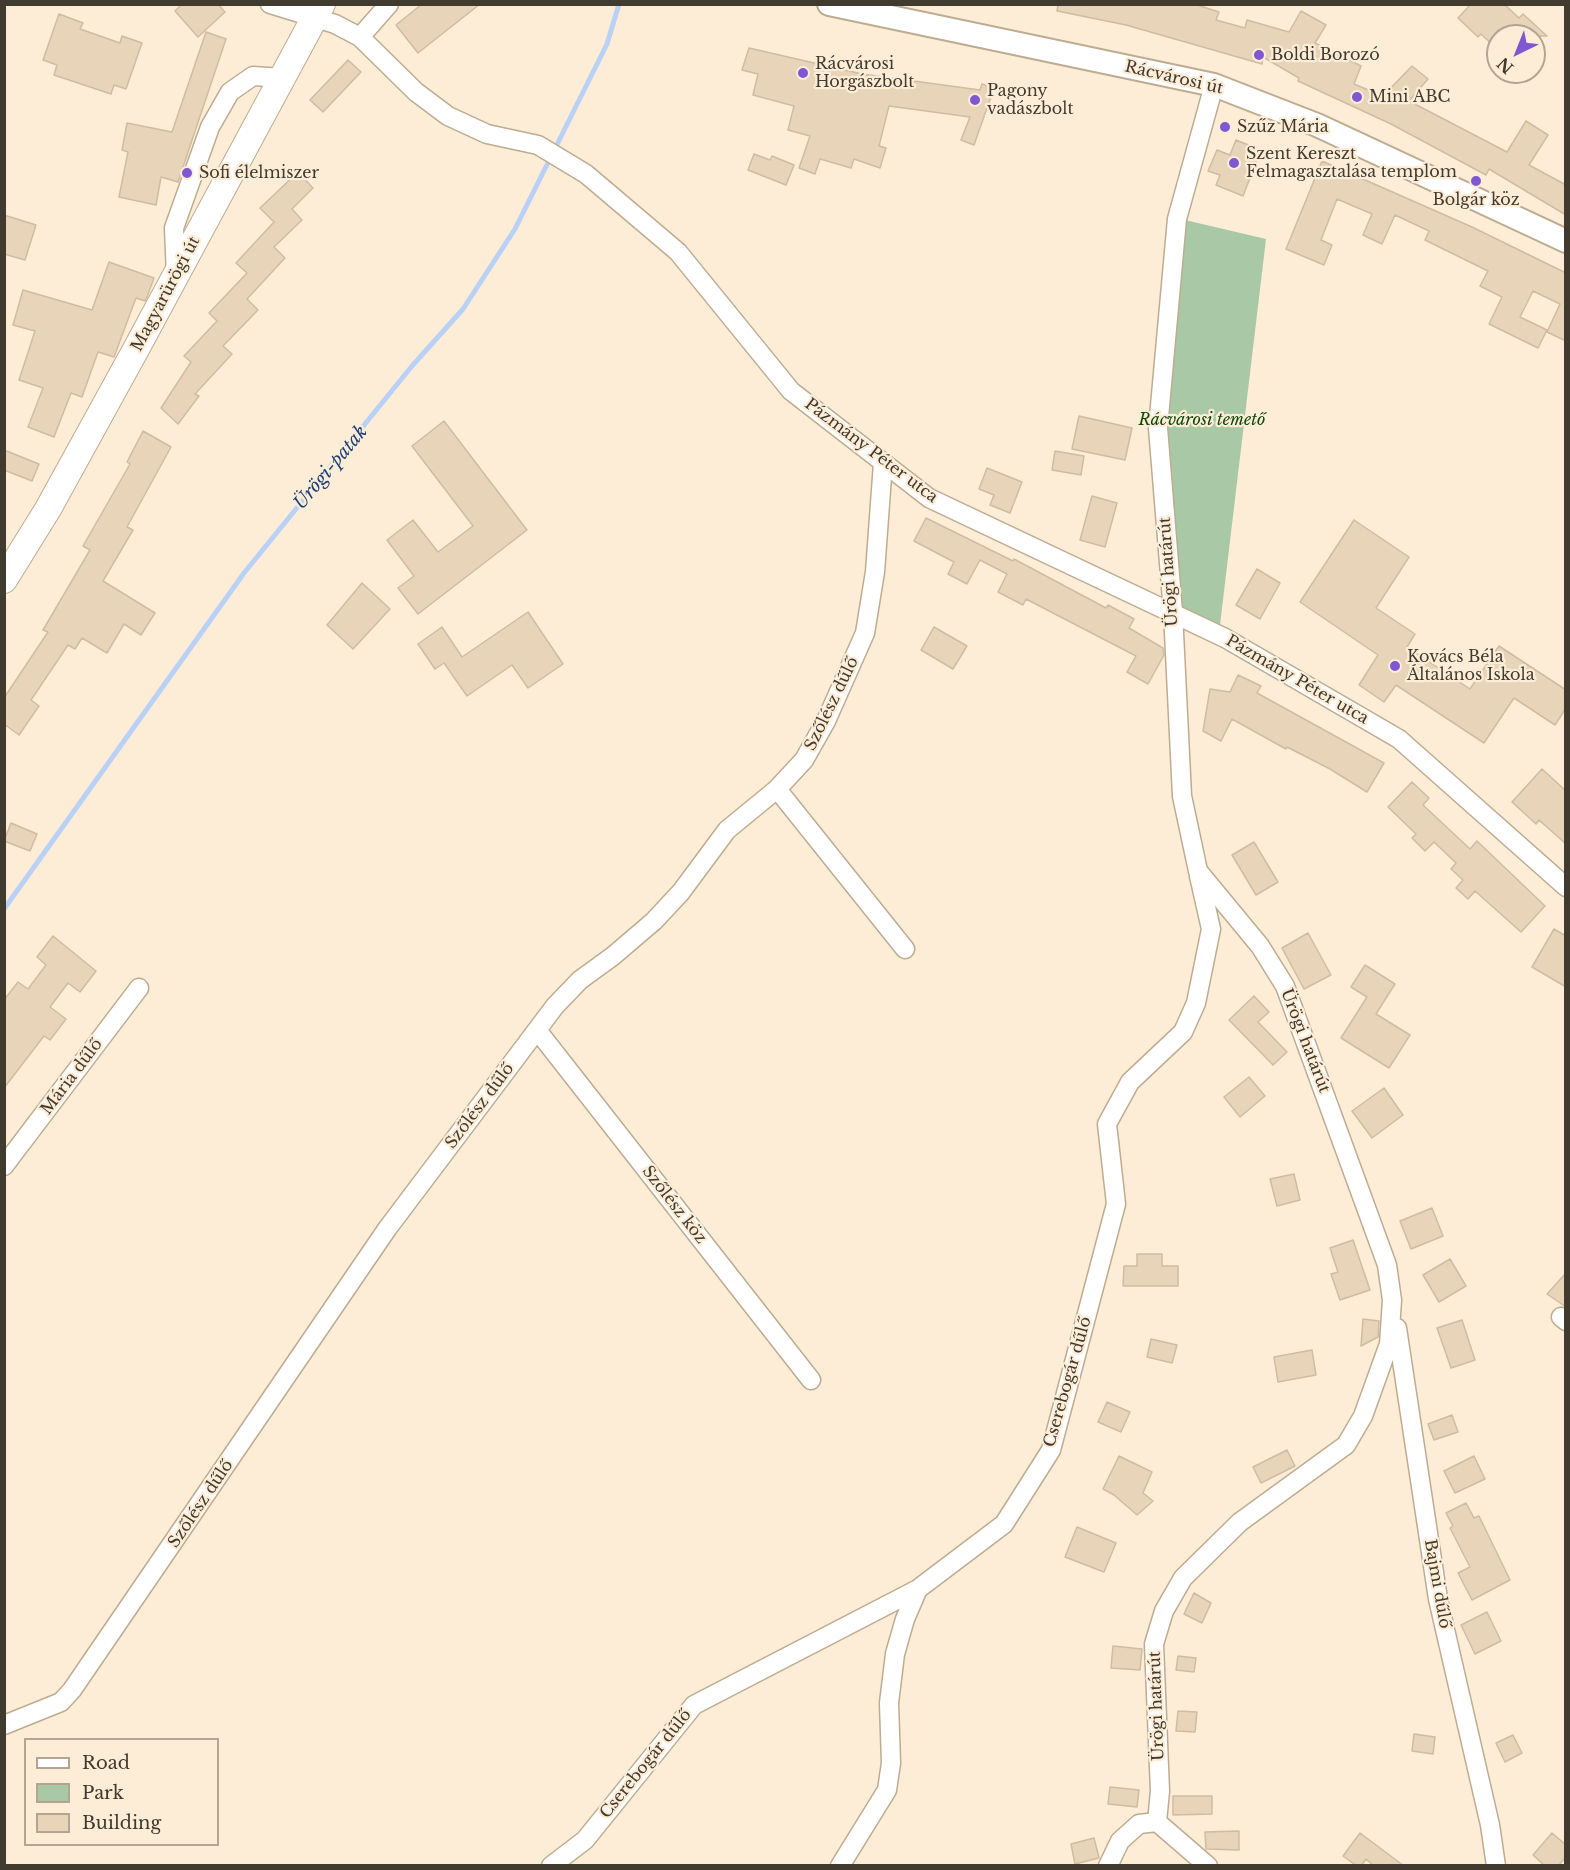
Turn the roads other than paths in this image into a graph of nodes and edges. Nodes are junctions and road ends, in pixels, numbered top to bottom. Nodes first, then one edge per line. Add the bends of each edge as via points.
1 (270, 4) edge
2 (389, 4) edge
3 (829, 4) edge
4 (319, 11) edge
5 (360, 37) junction
6 (283, 78) junction
7 (1214, 85) junction
8 (1566, 240) edge
9 (176, 276) junction
10 (883, 463) junction
11 (4, 580) edge
12 (1173, 612) junction
13 (777, 789) junction
14 (1198, 871) junction
15 (1566, 887) edge
16 (905, 949) dead end
17 (139, 988) dead end
18 (537, 1030) junction
19 (4, 1166) edge
20 (1392, 1300) junction
21 (811, 1380) dead end
22 (918, 1589) junction
23 (4, 1725) edge
24 (1157, 1822) junction
25 (552, 1866) edge
26 (840, 1866) edge
27 (1108, 1866) edge
28 (1208, 1866) edge
29 (1496, 1866) edge

1 - 4 street, Pázmány Péter utca
2 - 5 street
3 - 7 street, Rácvárosi út
4 - 5 street, Pázmány Péter utca
4 - 6 main road, Magyarürögi út
5 - 10 street, Pázmány Péter utca via 416,92 448,116 487,134 538,145 586,174 678,252 791,391
6 - 9 main road, Magyarürögi út
6 - 9 street via 254,76 230,92 210,127 174,228
7 - 8 street, Rácvárosi út via 1317,125
7 - 12 street, Ürögi határút via 1177,219 1158,428
9 - 11 main road, Magyarürögi út via 48,509
10 - 12 street, Pázmány Péter utca via 929,498
10 - 13 street, Szőlész dűlő via 875,572 865,633 804,760
12 - 14 street, Ürögi határút via 1182,796
12 - 15 street, Pázmány Péter utca via 1399,739
13 - 16 street
13 - 18 street, Szőlész dűlő via 726,830 681,892 654,921 580,980
14 - 20 street, Ürögi határút via 1260,946 1285,986 1387,1265
14 - 22 street, Cserebogár dűlő via 1211,929 1196,1003 1183,1032 1130,1082 1107,1124 1116,1204 1051,1450 1004,1524
17 - 19 street, Mária dűlő
18 - 21 street, Szőlész köz
18 - 23 street, Szőlész dűlő via 387,1229 72,1690 61,1702
20 - 24 street, Ürögi határút via 1389,1344 1363,1416 1346,1445 1240,1522 1183,1578 1164,1611 1154,1644 1160,1791
20 - 29 street, Bajmi dűlő via 1438,1599
22 - 25 street, Cserebogár dűlő via 694,1705 585,1840
22 - 26 street via 895,1654 889,1703 891,1763 887,1790
24 - 27 street via 1139,1824 1120,1841
24 - 28 street

